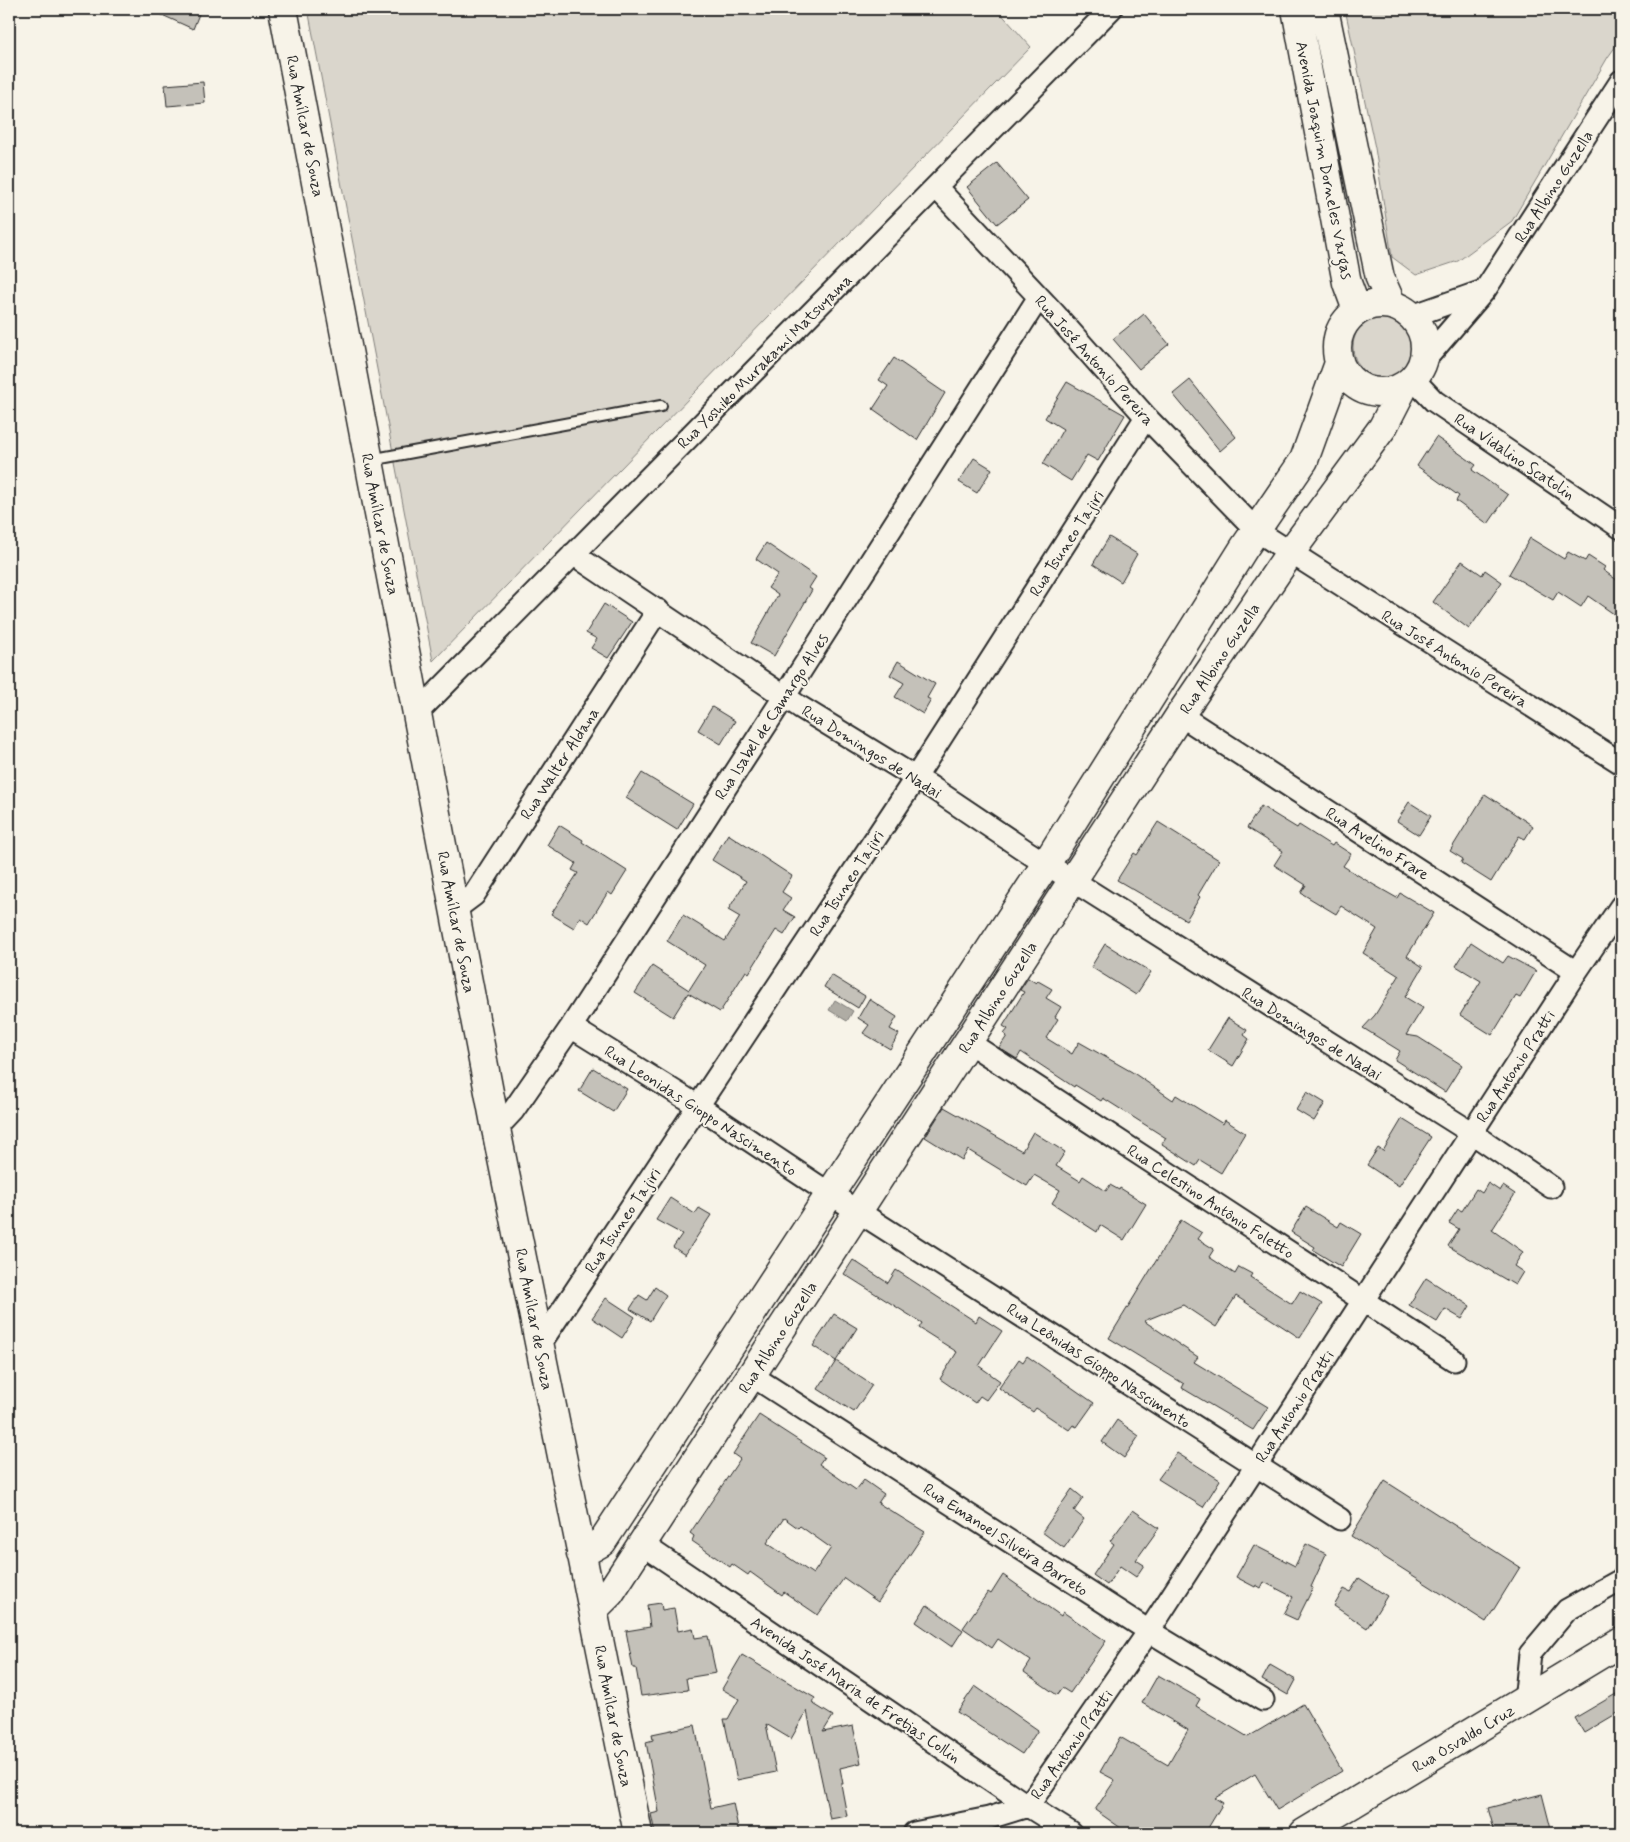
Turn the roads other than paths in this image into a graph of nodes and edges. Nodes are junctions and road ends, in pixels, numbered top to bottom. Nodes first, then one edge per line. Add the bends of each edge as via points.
1 (283, 9) edge
2 (1111, 9) edge
3 (1296, 9) edge
4 (1324, 9) edge
5 (1621, 82) edge
6 (936, 187) junction
7 (1485, 290) junction
8 (1039, 297) junction
9 (1357, 310) junction
10 (1402, 310) junction
11 (1339, 363) junction
12 (1414, 375) junction
13 (661, 406) dead end
14 (1146, 417) junction
15 (369, 460) junction
16 (1621, 528) edge
17 (1257, 531) junction
18 (1290, 553) junction
19 (573, 554) junction
20 (658, 610) junction
21 (784, 696) junction
22 (417, 713) junction
23 (1180, 715) junction
24 (1621, 763) edge
25 (915, 777) junction
26 (1046, 864) junction
27 (1072, 881) junction
28 (1621, 906) edge
29 (454, 910) junction
30 (1576, 972) junction
31 (570, 1027) junction
32 (968, 1042) junction
33 (698, 1106) junction
34 (496, 1129) junction
35 (1472, 1134) junction
36 (1551, 1187) dead end
37 (831, 1194) junction
38 (858, 1211) junction
39 (1362, 1301) junction
40 (540, 1344) junction
41 (1454, 1360) dead end
42 (751, 1375) junction
43 (1256, 1465) junction
44 (1340, 1519) dead end
45 (642, 1544) junction
46 (581, 1554) junction
47 (1621, 1580) edge
48 (593, 1610) junction
49 (1149, 1631) junction
50 (1621, 1642) edge
51 (1263, 1700) dead end
52 (1525, 1701) junction
53 (1028, 1806) junction
54 (994, 1826) edge
55 (638, 1833) edge
56 (914, 1833) edge
57 (1072, 1833) edge
58 (1304, 1833) edge

1 - 15 main road, Rua Amílcar de Souza
2 - 6 street, Rua Yoshiko Murakami Matsuyama
3 - 9 main road, Avenida Joaquim Dorneles Vargas via 1347,283
4 - 10 main road, Avenida Joaquim Dorneles Vargas via 1380,278
5 - 7 street, Rua Albino Guzella
6 - 8 street, Rua José Antonio Pereira
6 - 19 street, Rua Yoshiko Murakami Matsuyama
7 - 10 street
7 - 12 street, Rua Albino Guzella
8 - 14 street, Rua José Antonio Pereira
8 - 21 street, Rua Isabel de Camargo Alves
9 - 10 main road via 1368,305
9 - 11 main road via 1341,328 1337,345
10 - 12 main road via 1424,337
11 - 12 main road via 1352,382 1362,388 1384,392
11 - 17 main road, Rua Albino Guzella via 1304,460
12 - 16 street, Rua Vidalino Scatolin via 1434,401
12 - 18 main road, Rua Albino Guzella via 1383,427
13 - 15 lane
14 - 17 street, Rua José Antonio Pereira
14 - 25 street, Rua Tsuneo Tajiri
15 - 22 main road, Rua Amílcar de Souza
17 - 18 street, Rua José Antonio Pereira
17 - 26 main road, Rua Albino Guzella
18 - 23 main road, Rua Albino Guzella
18 - 24 street, Rua José Antonio Pereira
19 - 20 street, Rua Domingos de Nadai
19 - 22 street, Rua Yoshiko Murakami Matsuyama
20 - 21 street, Rua Domingos de Nadai
20 - 29 street, Rua Walter Aldana via 474,895
21 - 25 street, Rua Domingos de Nadai
21 - 31 street, Rua Isabel de Camargo Alves
22 - 29 main road, Rua Amílcar de Souza
23 - 27 main road, Rua Albino Guzella
23 - 30 street, Rua Avelino Frare
25 - 26 street, Rua Domingos de Nadai
25 - 33 street, Rua Tsuneo Tajiri
26 - 27 street, Rua Domingos de Nadai
26 - 37 main road, Rua Albino Guzella
27 - 32 main road, Rua Albino Guzella
27 - 35 street, Rua Domingos de Nadai
28 - 30 street, Rua Antonio Pratti
29 - 34 main road, Rua Amílcar de Souza
30 - 35 street, Rua Antonio Pratti
31 - 33 street, Rua Leonidas Gioppo Nascimento
31 - 34 street, Rua Isabel de Camargo Alves via 513,1111
32 - 38 main road, Rua Albino Guzella
32 - 39 street, Rua Celestino Antônio Foletto
33 - 37 street, Rua Leonidas Gioppo Nascimento
33 - 40 street, Rua Tsuneo Tajiri
34 - 40 main road, Rua Amílcar de Souza
35 - 36 street, Rua Domingos de Nadai
35 - 39 street, Rua Antonio Pratti
37 - 38 street, Rua Leonidas Gioppo Nascimento
37 - 46 main road, Rua Albino Guzella via 602,1542
38 - 42 main road, Rua Albino Guzella
38 - 43 street, Rua Leônidas Gioppo Nascimento
39 - 41 street, Rua Celestino Antônio Foletto
39 - 43 street, Rua Antonio Pratti
40 - 46 main road, Rua Amílcar de Souza
42 - 45 main road, Rua Albino Guzella
42 - 49 street, Rua Emanoel Silveira Barreto
43 - 44 street, Rua Leônidas Gioppo Nascimento
43 - 49 street, Rua Antonio Pratti
45 - 48 main road, Rua Albino Guzella via 610,1593
45 - 53 street, Avenida José Maria de Fretias Collin
46 - 48 main road, Rua Amílcar de Souza
47 - 52 street via 1567,1610 1530,1654
48 - 55 main road, Rua Amílcar de Souza
49 - 51 street, Rua Emanoel Silveira Barreto
49 - 53 street, Rua Antonio Pratti
50 - 52 main road, Rua Osvaldo Cruz
52 - 58 main road, Rua Osvaldo Cruz
53 - 54 street, Rua Antonio Pratti
53 - 57 street, Avenida José Maria de Fretias Collin
54 - 56 street, Rua Antonio Pratti

